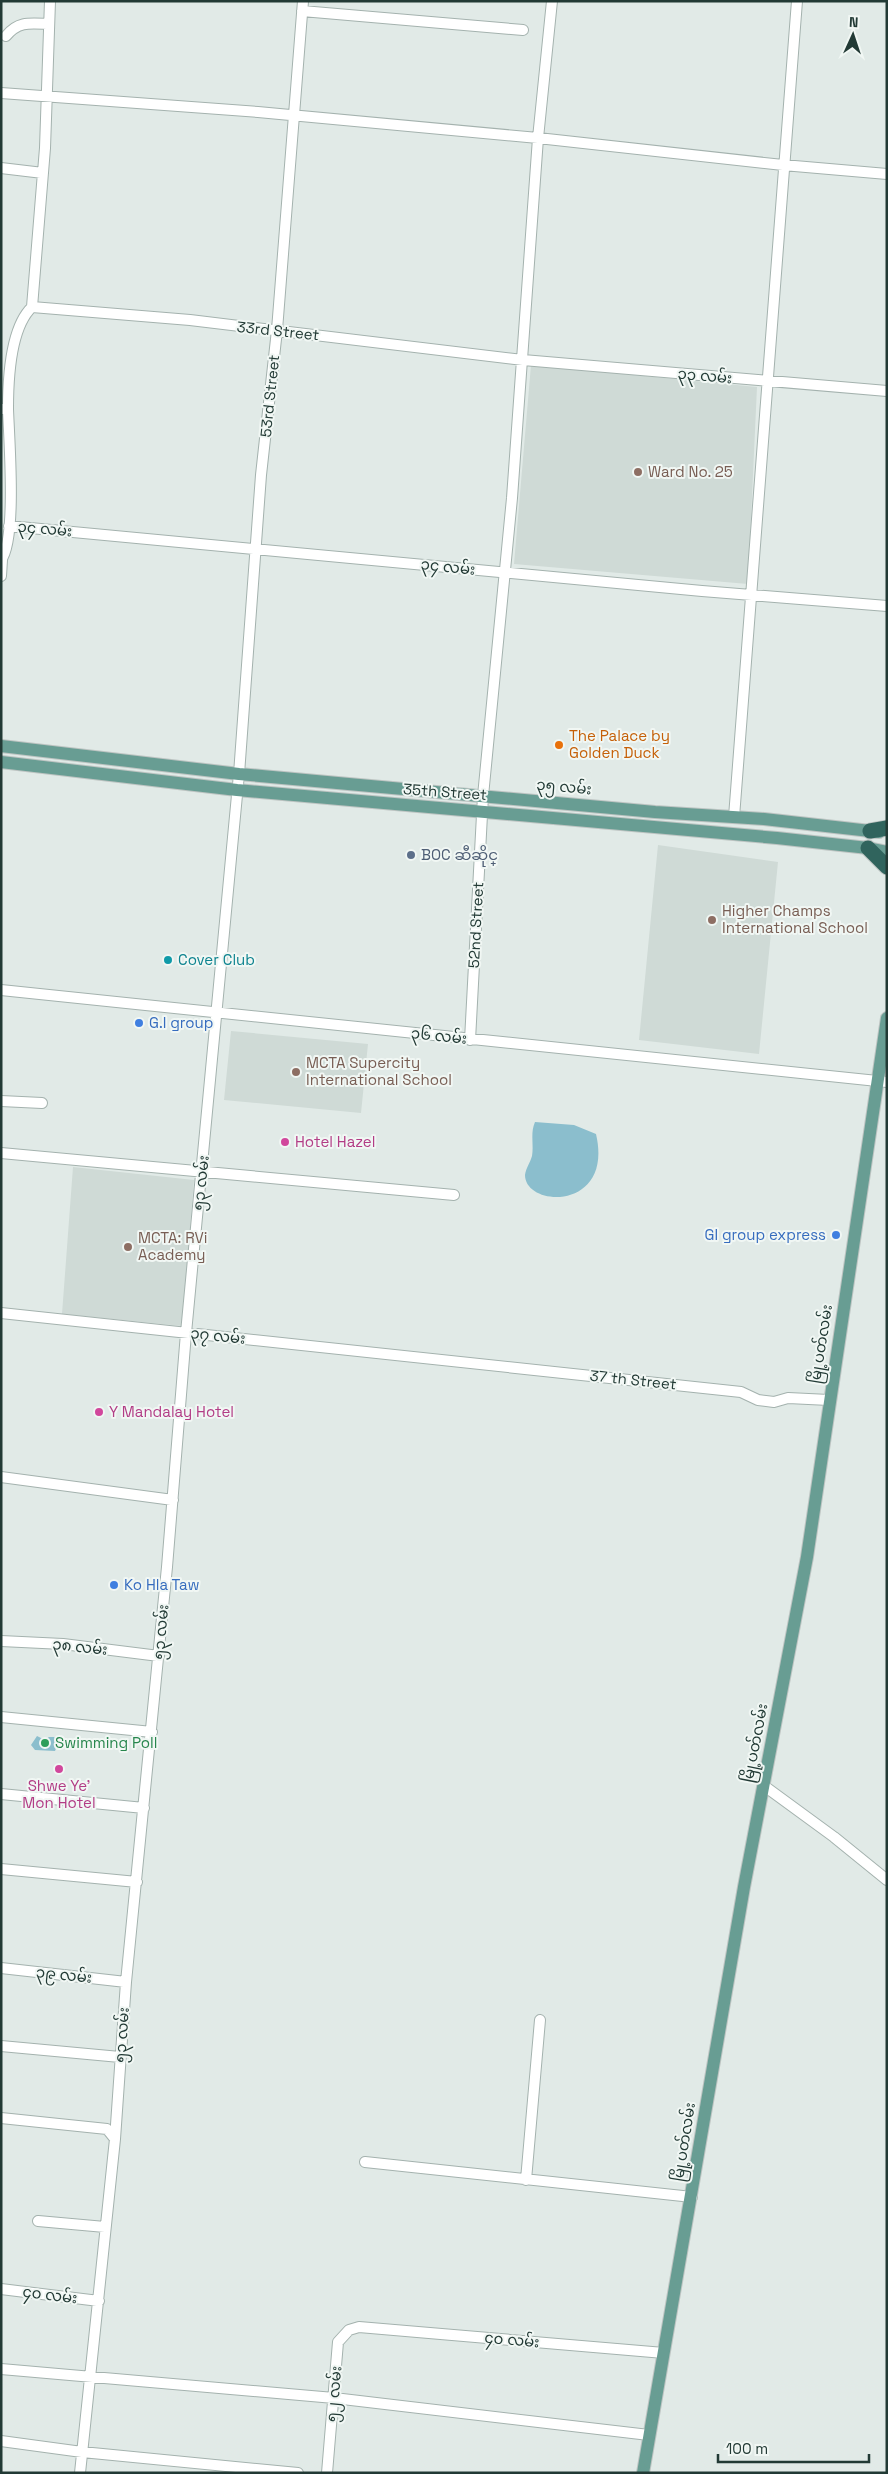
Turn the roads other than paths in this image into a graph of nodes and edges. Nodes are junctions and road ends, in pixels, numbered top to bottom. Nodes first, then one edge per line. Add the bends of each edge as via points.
1 (50, 1) edge
2 (552, 1) edge
3 (797, 1) edge
4 (303, 6) edge
5 (48, 24) junction
6 (523, 30) dead end
7 (6, 36) dead end
8 (1, 92) edge
9 (45, 96) junction
10 (295, 115) junction
11 (538, 138) junction
12 (784, 165) junction
13 (1, 168) edge
14 (43, 173) junction
15 (887, 174) edge
16 (32, 307) junction
17 (277, 330) junction
18 (523, 360) junction
19 (767, 380) junction
20 (887, 390) edge
21 (5, 409) edge
22 (9, 526) junction
23 (257, 549) junction
24 (2, 560) edge
25 (505, 573) junction
26 (1, 576) edge
27 (753, 595) junction
28 (887, 606) edge
29 (1, 746) edge
30 (1, 762) edge
31 (239, 774) junction
32 (236, 790) junction
33 (483, 796) junction
34 (483, 810) junction
35 (734, 817) junction
36 (779, 820) junction
37 (887, 828) edge
38 (870, 831) junction
39 (887, 832) edge
40 (777, 838) junction
41 (868, 848) junction
42 (887, 852) edge
43 (887, 867) edge
44 (1, 990) edge
45 (217, 1013) junction
46 (887, 1018) edge
47 (470, 1040) junction
48 (882, 1081) edge
49 (1, 1100) edge
50 (42, 1103) dead end
51 (1, 1153) edge
52 (202, 1171) junction
53 (454, 1195) dead end
54 (1, 1312) edge
55 (186, 1333) junction
56 (436, 1360) joint
57 (829, 1400) junction
58 (1, 1477) edge
59 (173, 1500) junction
60 (1, 1641) edge
61 (159, 1656) junction
62 (1, 1717) edge
63 (152, 1732) junction
64 (763, 1785) junction
65 (1, 1794) edge
66 (144, 1808) junction
67 (1, 1868) edge
68 (887, 1880) edge
69 (137, 1882) junction
70 (1, 1968) edge
71 (126, 1982) junction
72 (540, 2020) dead end
73 (1, 2046) edge
74 (120, 2057) junction
75 (1, 2118) edge
76 (115, 2139) junction
77 (365, 2162) dead end
78 (526, 2180) junction
79 (692, 2197) junction
80 (38, 2221) dead end
81 (105, 2227) junction
82 (1, 2289) edge
83 (98, 2301) junction
84 (359, 2327) joint
85 (664, 2353) junction
86 (1, 2369) edge
87 (90, 2378) junction
88 (334, 2398) junction
89 (650, 2435) junction
90 (1, 2442) edge
91 (82, 2452) junction
92 (273, 2472) edge
93 (80, 2473) edge
94 (298, 2473) edge
95 (327, 2473) edge
96 (643, 2473) edge

1 - 5 street
2 - 11 street, 52nd Street
3 - 12 street
4 - 6 street
4 - 10 street, 53rd Street
5 - 7 street via 17,25
5 - 9 street
8 - 9 street
9 - 10 street
9 - 14 street
10 - 11 street
10 - 17 street, 53rd Street
11 - 12 street
11 - 18 street, 52nd Street
12 - 15 street
12 - 19 street
13 - 14 street
14 - 16 street
16 - 17 street, 33rd Street
16 - 21 street via 20,321 16,334
17 - 18 street, 33rd Street
17 - 23 street, 53rd Street via 261,475
18 - 19 street, ၃၃ လမ်း
18 - 25 street, 52nd Street
19 - 20 street, ၃၃ လမ်း
19 - 27 street
21 - 22 street
22 - 23 street, ၃၄ လမ်း
22 - 24 street
23 - 25 street, ၃၄ လမ်း
23 - 31 street, 53rd Street
24 - 26 street
25 - 27 street, ၃၄ လမ်း
25 - 33 street, 52nd Street
27 - 28 street, ၃၄ လမ်း
27 - 35 street
29 - 31 main road
30 - 32 main road, 35th Street
31 - 32 street, 53rd Street
31 - 33 main road, ၃၅ လမ်း
32 - 34 main road, 35th Street
32 - 45 street, ၅၃ လမ်း
33 - 34 street, 52nd Street
33 - 35 main road, ၃၅ လမ်း
34 - 40 main road, 35th Street
34 - 47 street, 52nd Street
35 - 36 main road, ၃၅ လမ်း
36 - 38 main road, ၃၅ လမ်း
36 - 40 main road
37 - 38 highway
38 - 39 main road, ၃၅ လမ်း
40 - 41 main road, 35th Street
41 - 42 main road, 35th Street
41 - 43 highway
44 - 45 street, ၃၆ လမ်း
45 - 47 street, ၃၆ လမ်း
45 - 52 street, ၅၃ လမ်း
46 - 48 main road, မြို့ပတ်လမ်း
47 - 48 street, ၃၆ လမ်း
48 - 57 main road, မြို့ပတ်လမ်း
49 - 50 street
51 - 52 street
52 - 53 street
52 - 55 street, ၅၃ လမ်း
54 - 55 street, ၃၇ လမ်း
55 - 56 street, ၃၇ လမ်း
55 - 59 street, ၅၃ လမ်း
56 - 57 street, 37 th Street via 741,1392 758,1400 774,1402 788,1398
57 - 64 main road, မြို့ပတ်လမ်း via 807,1557
58 - 59 street
59 - 61 street, ၅၃ လမ်း
60 - 61 street, ၃၈ လမ်း via 63,1644
61 - 63 street, ၅၃ လမ်း
62 - 63 street
63 - 66 street, ၅၃ လမ်း
64 - 68 street
64 - 79 main road, မြို့ပတ်လမ်း
65 - 66 street
66 - 69 street, ၅၃ လမ်း
67 - 69 street
69 - 71 street, ၅၃ လမ်း
70 - 71 street, ၃၉ လမ်း
71 - 74 street, ၅၃ လမ်း
72 - 78 street
73 - 74 street
74 - 76 street, ၅၃ လမ်း
75 - 76 street via 107,2129
76 - 81 street, ၅၃ လမ်း
77 - 78 street
78 - 79 street
79 - 85 main road, မြို့ပတ်လမ်း
80 - 81 street
81 - 83 street, ၅၃ လမ်း
82 - 83 street, ၄၀ လမ်း
83 - 87 street, ၅၃ လမ်း
84 - 85 street, ၄၀ လမ်း
84 - 88 street, ၅၂ လမ်း via 349,2330 338,2342
85 - 89 main road, မြို့ပတ်လမ်း
86 - 87 street
87 - 88 street
87 - 91 street, ၅၃ လမ်း
88 - 89 street
88 - 95 street, ၅၂ လမ်း
89 - 96 main road, မြို့ပတ်လမ်း
90 - 91 street
91 - 92 street
91 - 93 street, ၅၃ လမ်း
92 - 94 street

